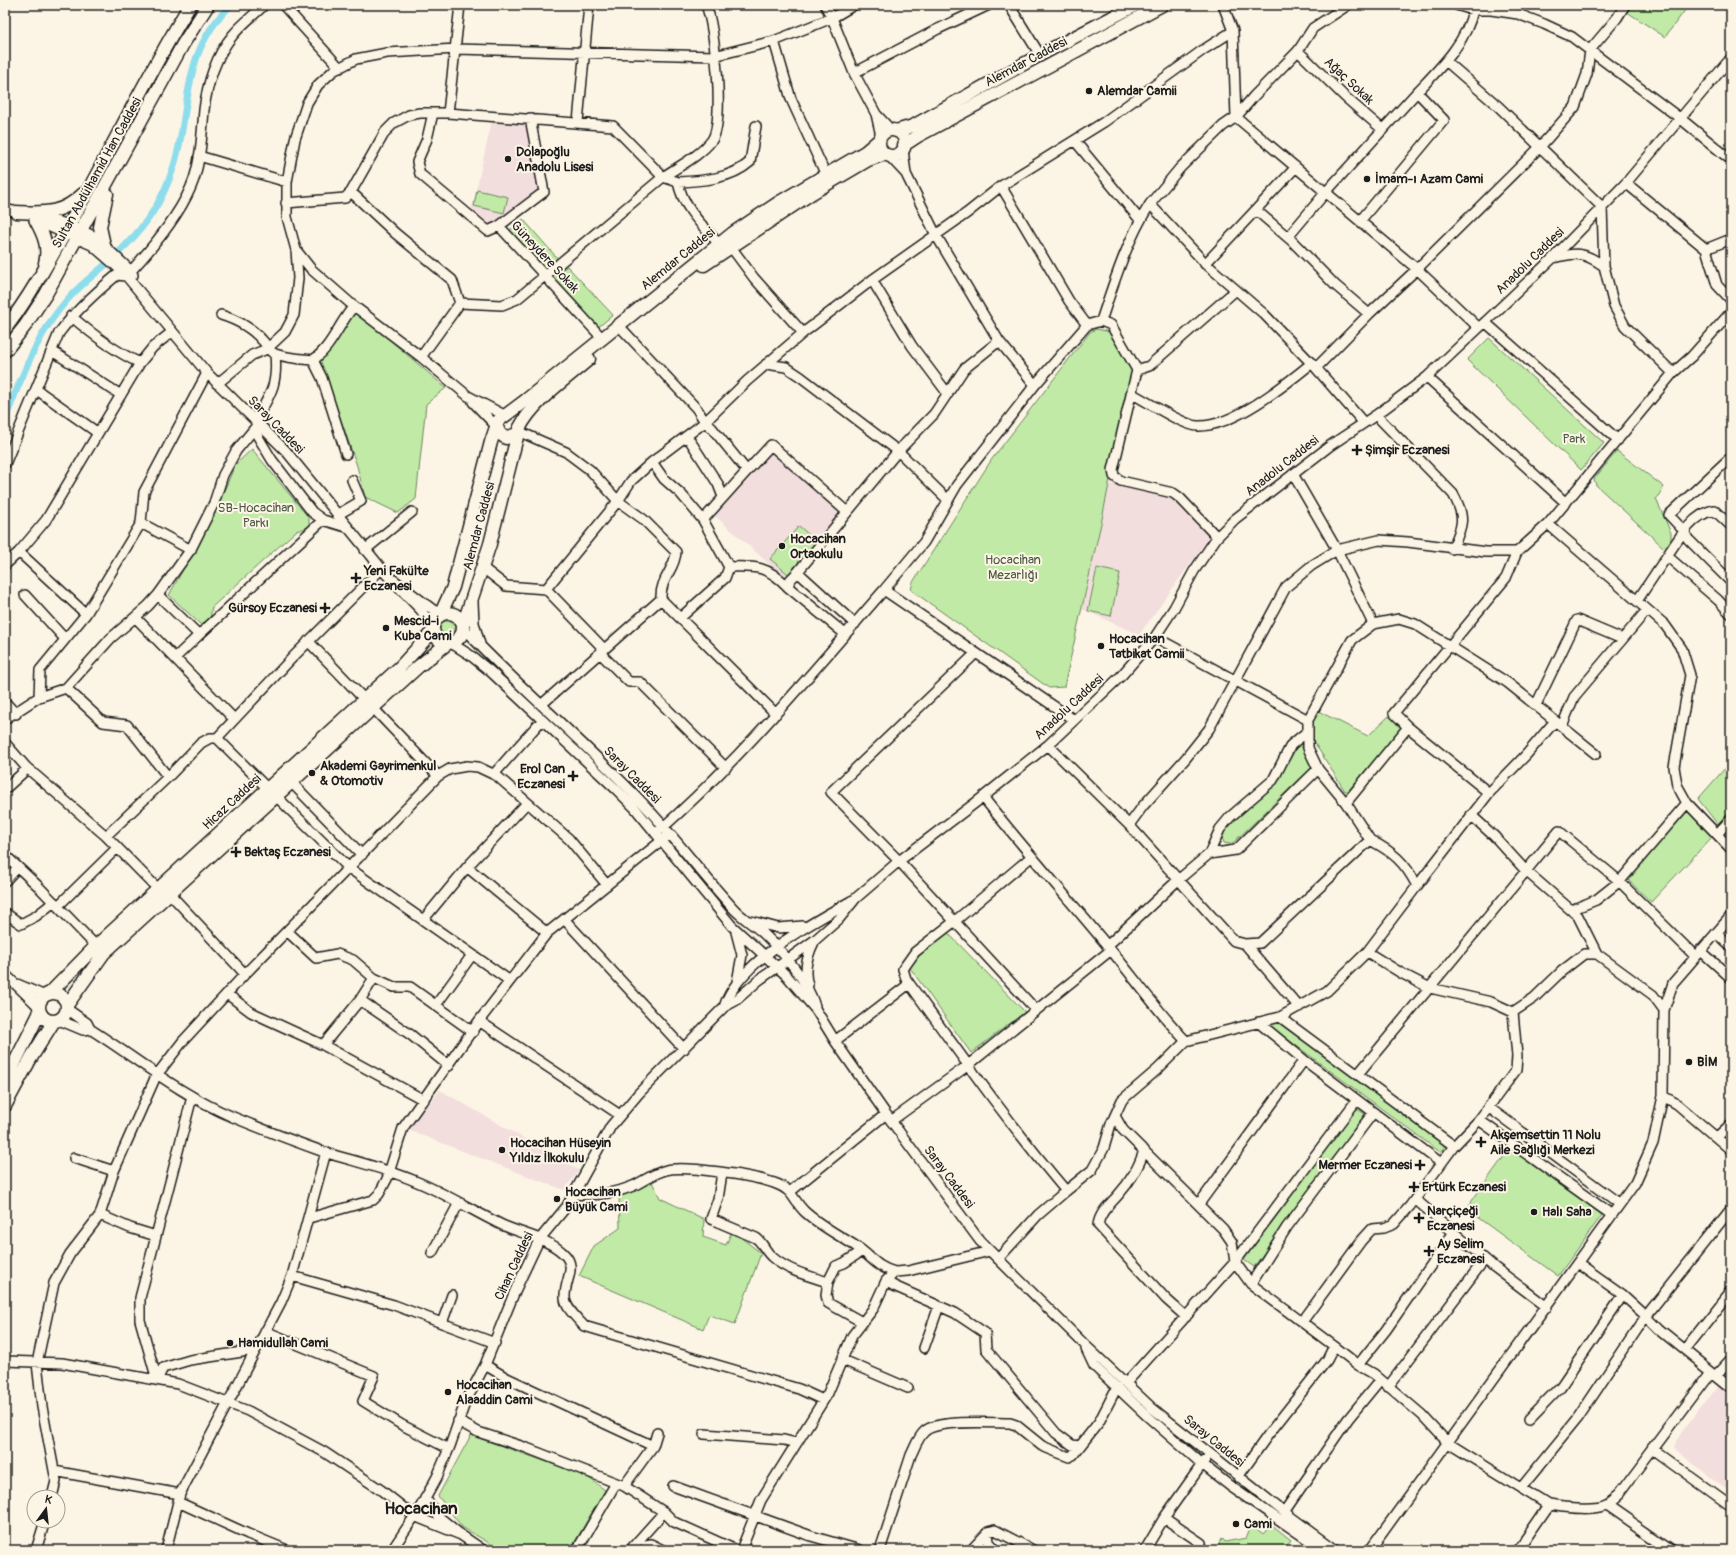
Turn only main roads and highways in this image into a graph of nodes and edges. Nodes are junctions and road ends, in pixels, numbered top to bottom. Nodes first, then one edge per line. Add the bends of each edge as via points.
1 (190, 5) edge
2 (208, 5) edge
3 (1136, 5) edge
4 (1162, 5) edge
5 (887, 134) junction
6 (904, 147) junction
7 (887, 155) junction
8 (113, 174) junction
9 (91, 186) junction
10 (11, 210) edge
11 (36, 221) road end
12 (725, 246) junction
13 (105, 249) road end
14 (44, 270) junction
15 (5, 329) edge
16 (5, 351) edge
17 (506, 416) junction
18 (497, 427) junction
19 (518, 431) junction
20 (440, 615) junction
21 (463, 626) junction
22 (433, 630) junction
23 (449, 643) junction
24 (369, 704) junction
25 (47, 995) junction
26 (67, 1007) junction
27 (39, 1009) junction
28 (57, 1020) junction
29 (5, 1082) edge
30 (5, 1106) edge

1 - 9 main road, Sultan Abdülhamid Han Caddesi
2 - 8 main road, Sultan Abdülhamid Han Caddesi via 183,44
3 - 5 main road, Alemdar Caddesi via 913,126
4 - 6 main road, Alemdar Caddesi via 918,136
5 - 6 main road via 903,137
5 - 7 main road via 880,148
5 - 12 main road, Alemdar Caddesi via 865,152 772,207
6 - 7 main road via 897,155
7 - 12 main road, Alemdar Caddesi via 868,160
8 - 13 main road via 103,207 101,225
8 - 16 main road, Sultan Abdülhamid Han Caddesi via 38,308
9 - 10 main road via 58,211 44,213
9 - 14 main road, Sultan Abdülhamid Han Caddesi
11 - 14 main road via 43,232 47,251
12 - 17 main road, Alemdar Caddesi via 602,338
12 - 19 main road, Alemdar Caddesi via 536,405 525,417
14 - 15 main road, Sultan Abdülhamid Han Caddesi
17 - 18 main road via 498,421
17 - 19 main road via 516,418
18 - 19 main road via 500,434 506,438
18 - 20 main road, Alemdar Caddesi via 453,587
19 - 21 main road, Alemdar Caddesi via 500,510
20 - 21 main road via 454,614
20 - 22 main road via 434,620
21 - 23 main road via 461,636
22 - 23 main road via 437,638
22 - 24 main road, Hicaz Caddesi
23 - 24 main road, Hicaz Caddesi
24 - 25 main road, Hicaz Caddesi via 267,788 96,946
24 - 26 main road, Hicaz Caddesi via 292,783 104,953
25 - 26 main road via 58,994
25 - 27 main road via 42,999
26 - 28 main road via 63,1017
27 - 28 main road via 46,1019
27 - 29 main road
28 - 30 main road via 31,1058

